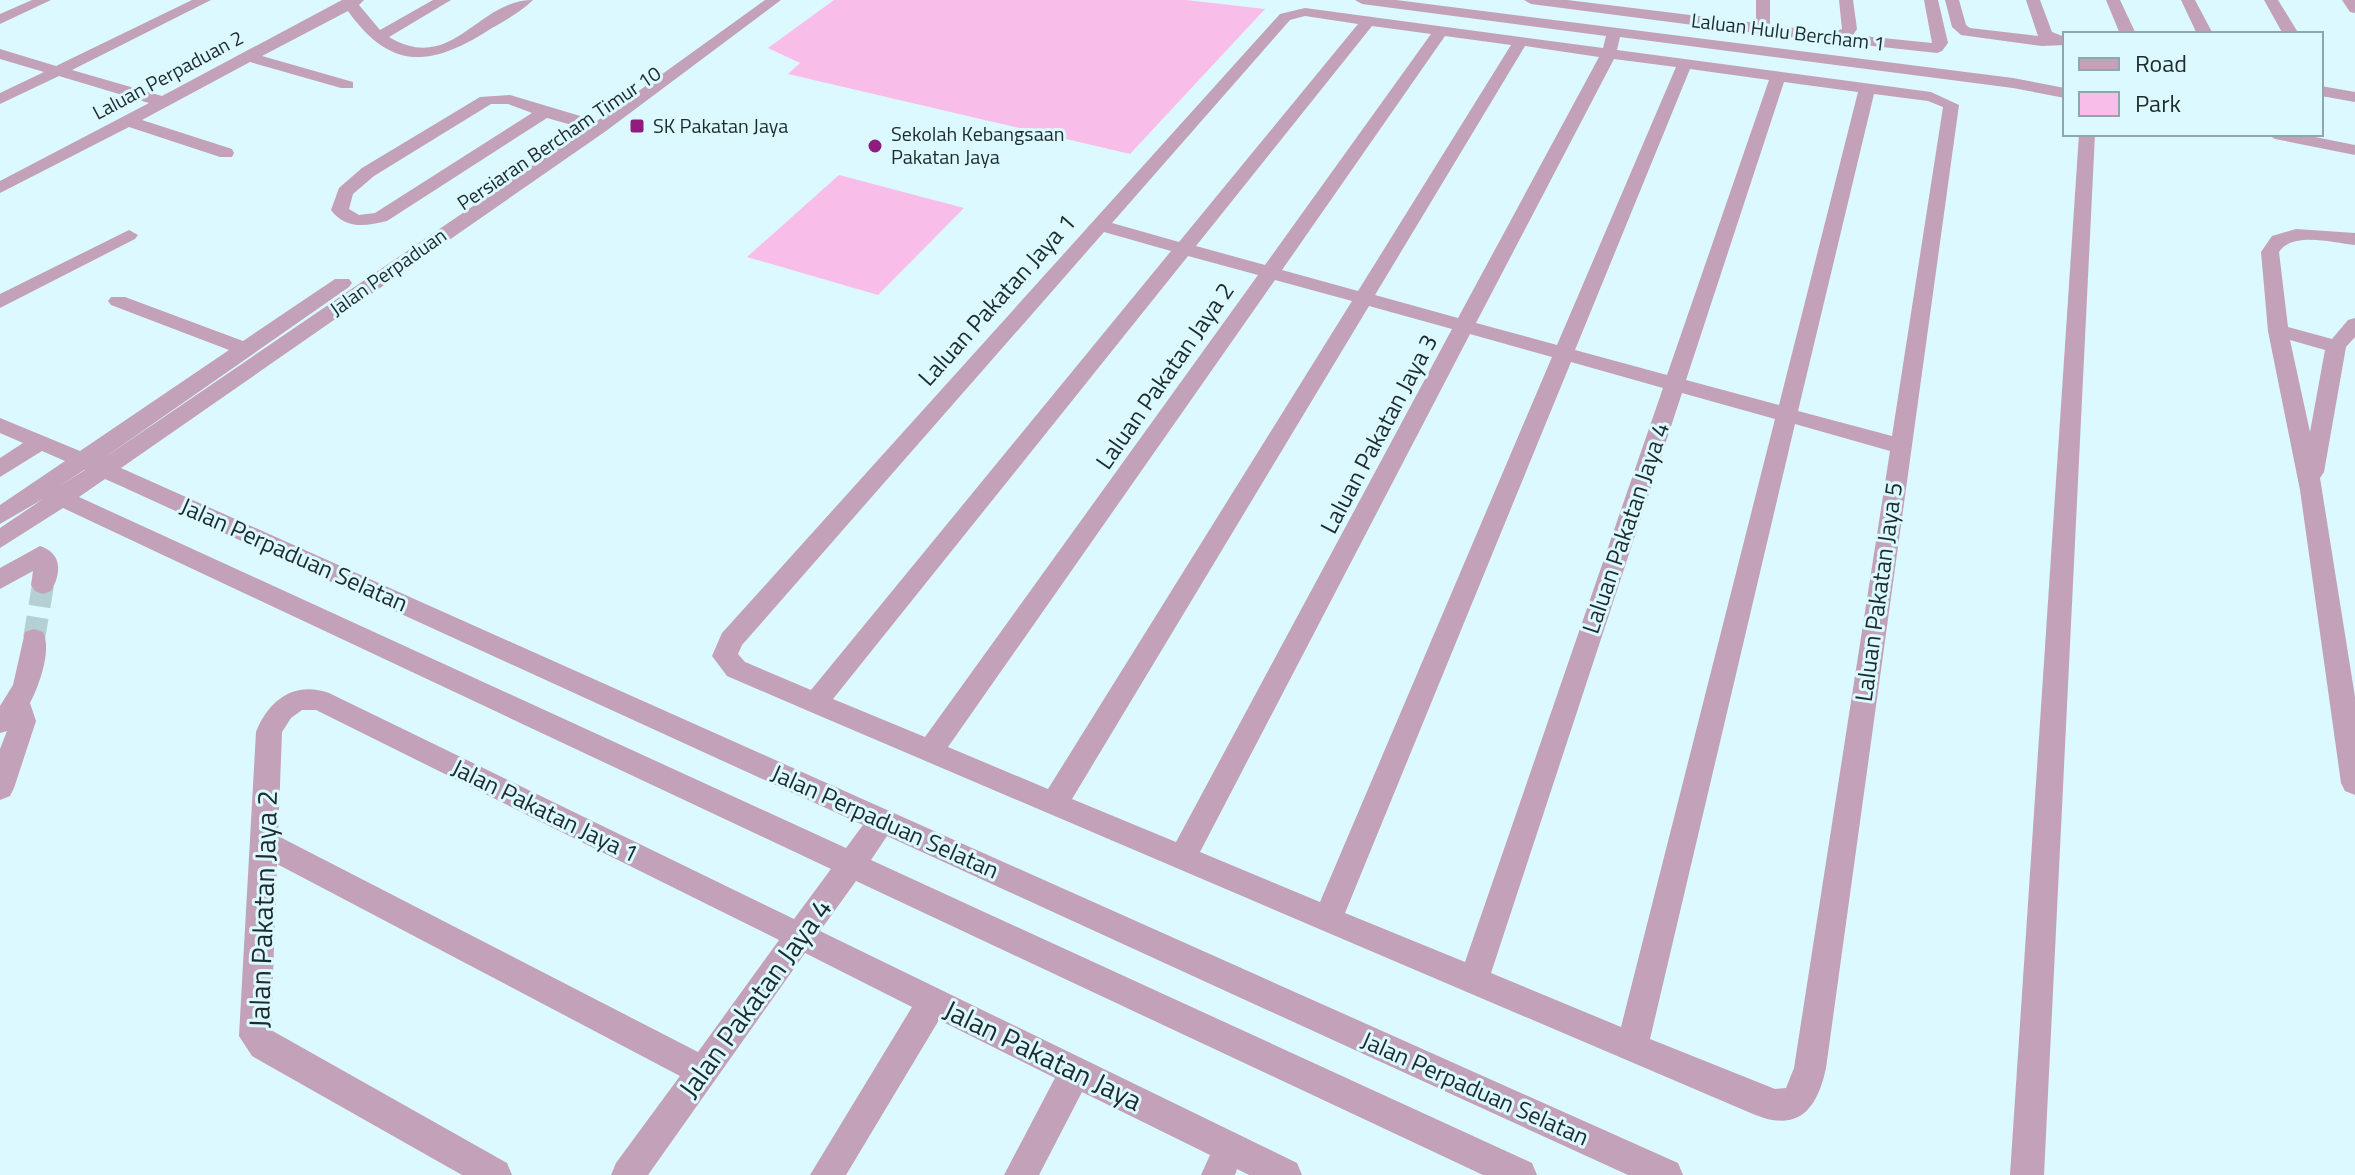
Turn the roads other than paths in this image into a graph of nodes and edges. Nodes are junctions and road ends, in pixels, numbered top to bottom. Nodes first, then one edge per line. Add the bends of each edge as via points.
1 (44, 0) edge
2 (204, 0) edge
3 (444, 0) edge
4 (526, 0) edge
5 (755, 0) edge
6 (774, 0) edge
7 (1362, 0) edge
8 (1531, 0) edge
9 (1672, 0) edge
10 (1763, 0) edge
11 (1846, 0) edge
12 (1931, 0) edge
13 (1952, 0) edge
14 (2033, 0) edge
15 (2113, 0) edge
16 (2188, 0) edge
17 (2271, 0) edge
18 (2349, 0) edge
19 (352, 1) edge
20 (1586, 4) edge
21 (2355, 9) edge
22 (1670, 18) junction
23 (0, 20) edge
24 (1368, 21) junction
25 (1763, 30) junction
26 (1441, 31) junction
27 (2127, 32) edge
28 (2204, 32) edge
29 (2290, 32) edge
30 (378, 37) junction
31 (1832, 37) junction
32 (1668, 39) junction
33 (2059, 40) edge
34 (1521, 41) junction
35 (1612, 42) junction
36 (0, 54) edge
37 (249, 57) junction
38 (1685, 63) junction
39 (58, 71) junction
40 (1778, 76) junction
41 (347, 85) dead end
42 (1867, 88) junction
43 (2323, 89) edge
44 (2063, 93) edge
45 (2355, 97) edge
46 (0, 99) edge
47 (163, 102) junction
48 (544, 113) junction
49 (128, 121) junction
50 (591, 125) junction
51 (2087, 136) edge
52 (2285, 136) edge
53 (2355, 150) edge
54 (226, 153) dead end
55 (0, 188) edge
56 (1098, 225) junction
57 (129, 235) dead end
58 (2355, 239) edge
59 (431, 242) junction
60 (1183, 249) junction
61 (371, 264) junction
62 (1270, 273) junction
63 (1365, 298) junction
64 (118, 301) dead end
65 (0, 302) edge
66 (2355, 324) edge
67 (1466, 326) junction
68 (2278, 331) junction
69 (2336, 346) junction
70 (245, 349) junction
71 (1564, 353) junction
72 (1674, 383) junction
73 (1786, 415) junction
74 (0, 425) edge
75 (40, 442) junction
76 (1900, 446) junction
77 (93, 465) junction
78 (0, 469) edge
79 (2311, 490) junction
80 (50, 493) junction
81 (0, 516) edge
82 (0, 540) edge
83 (0, 580) edge
84 (43, 585) tunnel mouth
85 (34, 639) tunnel mouth
86 (815, 703) junction
87 (288, 705) joint
88 (8, 715) edge
89 (930, 751) junction
90 (2355, 783) edge
91 (0, 788) edge
92 (1054, 804) junction
93 (882, 821) junction
94 (263, 842) junction
95 (1182, 858) junction
96 (851, 865) junction
97 (1328, 919) junction
98 (799, 937) junction
99 (1474, 980) junction
100 (933, 1002) junction
101 (1632, 1047) junction
102 (702, 1071) junction
103 (1076, 1071) junction
104 (1224, 1161) edge
105 (495, 1175) edge
106 (628, 1175) edge
107 (827, 1175) edge
108 (1021, 1175) edge
109 (1285, 1175) edge
110 (1520, 1175) edge
111 (1666, 1175) edge
112 (2027, 1175) edge

1 - 23 street
2 - 39 street
3 - 30 street
4 - 30 street via 439,51 422,53
5 - 50 street, Persiaran Bercham Timur 10
6 - 50 street, Jalan Perpaduan
7 - 35 street, Laluan Hulu Bercham 1
8 - 20 street
9 - 22 street
10 - 25 street
11 - 31 street via 1848,32
12 - 31 street via 1940,46 1925,49
13 - 33 street via 1959,27 1966,32
14 - 33 street via 2045,35
15 - 27 street
16 - 28 street
17 - 29 street
18 - 21 street
19 - 30 street
19 - 37 street, Laluan Perpaduan 2
20 - 22 street
22 - 25 street
22 - 32 street
24 - 26 street, Laluan Pakatan Jaya 1
24 - 56 street, Laluan Pakatan Jaya 1 via 1293,13
24 - 60 street
25 - 31 street
26 - 34 street, Laluan Pakatan Jaya 1
26 - 62 street, Laluan Pakatan Jaya 2
32 - 35 street, Laluan Hulu Bercham 1
32 - 44 street, Laluan Hulu Bercham 1
34 - 35 street, Laluan Pakatan Jaya 1
34 - 63 street
35 - 38 street
35 - 67 street, Laluan Pakatan Jaya 3
36 - 39 street
37 - 41 street
37 - 47 street, Laluan Perpaduan 2
38 - 40 street
38 - 71 street
39 - 46 street
39 - 47 street
40 - 42 street
40 - 72 street, Laluan Pakatan Jaya 4
42 - 73 street
42 - 76 street, Laluan Pakatan Jaya 5 via 1939,98 1951,105
43 - 45 street
47 - 49 street, Laluan Perpaduan 2
48 - 48 street via 504,99 479,103 350,185 341,198 342,214 363,221 381,217
48 - 50 street
49 - 54 street
49 - 55 street, Laluan Perpaduan 2
50 - 59 street, Jalan Perpaduan
50 - 61 street, Persiaran Bercham Timur 10
51 - 112 street
52 - 53 street
56 - 60 street
56 - 86 street, Laluan Pakatan Jaya 1 via 726,648 729,664
57 - 65 street
58 - 68 street via 2296,234 2278,240 2270,252
59 - 61 street via 408,245
59 - 77 street, Jalan Perpaduan
60 - 62 street
60 - 86 street
61 - 70 street, Persiaran Bercham Timur 10
62 - 63 street
62 - 89 street, Laluan Pakatan Jaya 2
63 - 67 street
63 - 92 street
64 - 70 street
66 - 69 street
67 - 71 street
67 - 95 street, Laluan Pakatan Jaya 3
68 - 69 street
68 - 79 street
69 - 79 street
70 - 77 street, Persiaran Bercham Timur 10
71 - 72 street
71 - 97 street
72 - 73 street
72 - 99 street, Laluan Pakatan Jaya 4
73 - 76 street
73 - 101 street
74 - 75 street, Jalan Perpaduan Selatan
75 - 77 street, Jalan Perpaduan Selatan
75 - 78 street
75 - 80 street
76 - 101 street, Laluan Pakatan Jaya 5 via 1810,1068 1801,1096 1779,1107 1764,1103
77 - 80 street, Jalan Perpaduan
77 - 93 street, Jalan Perpaduan Selatan
79 - 90 street
80 - 81 street, Jalan Perpaduan
80 - 82 street, Jalan Perpaduan
80 - 96 street, Jalan Perpaduan Selatan
83 - 84 street via 40,555 46,558
85 - 88 street via 23,698
86 - 89 street, Laluan Pakatan Jaya 5
87 - 94 street, Jalan Pakatan Jaya 2 via 269,732
87 - 98 street, Jalan Pakatan Jaya 1 via 320,700
88 - 91 street via 22,711 23,721
89 - 92 street, Laluan Pakatan Jaya 5
92 - 95 street, Laluan Pakatan Jaya 5
93 - 96 street, Jalan Pakatan Jaya 4
93 - 111 street, Jalan Perpaduan Selatan
94 - 102 street
94 - 105 street, Jalan Pakatan Jaya 2 via 258,1041
95 - 97 street, Laluan Pakatan Jaya 5
96 - 98 street, Jalan Pakatan Jaya 4
96 - 110 street, Jalan Perpaduan Selatan
97 - 99 street, Laluan Pakatan Jaya 5
98 - 100 street, Jalan Pakatan Jaya
98 - 102 street, Jalan Pakatan Jaya 4
99 - 101 street, Laluan Pakatan Jaya 5
100 - 103 street, Jalan Pakatan Jaya
100 - 107 street
102 - 106 street, Jalan Pakatan Jaya 4
103 - 104 street, Jalan Pakatan Jaya
103 - 108 street
104 - 109 street, Jalan Pakatan Jaya

